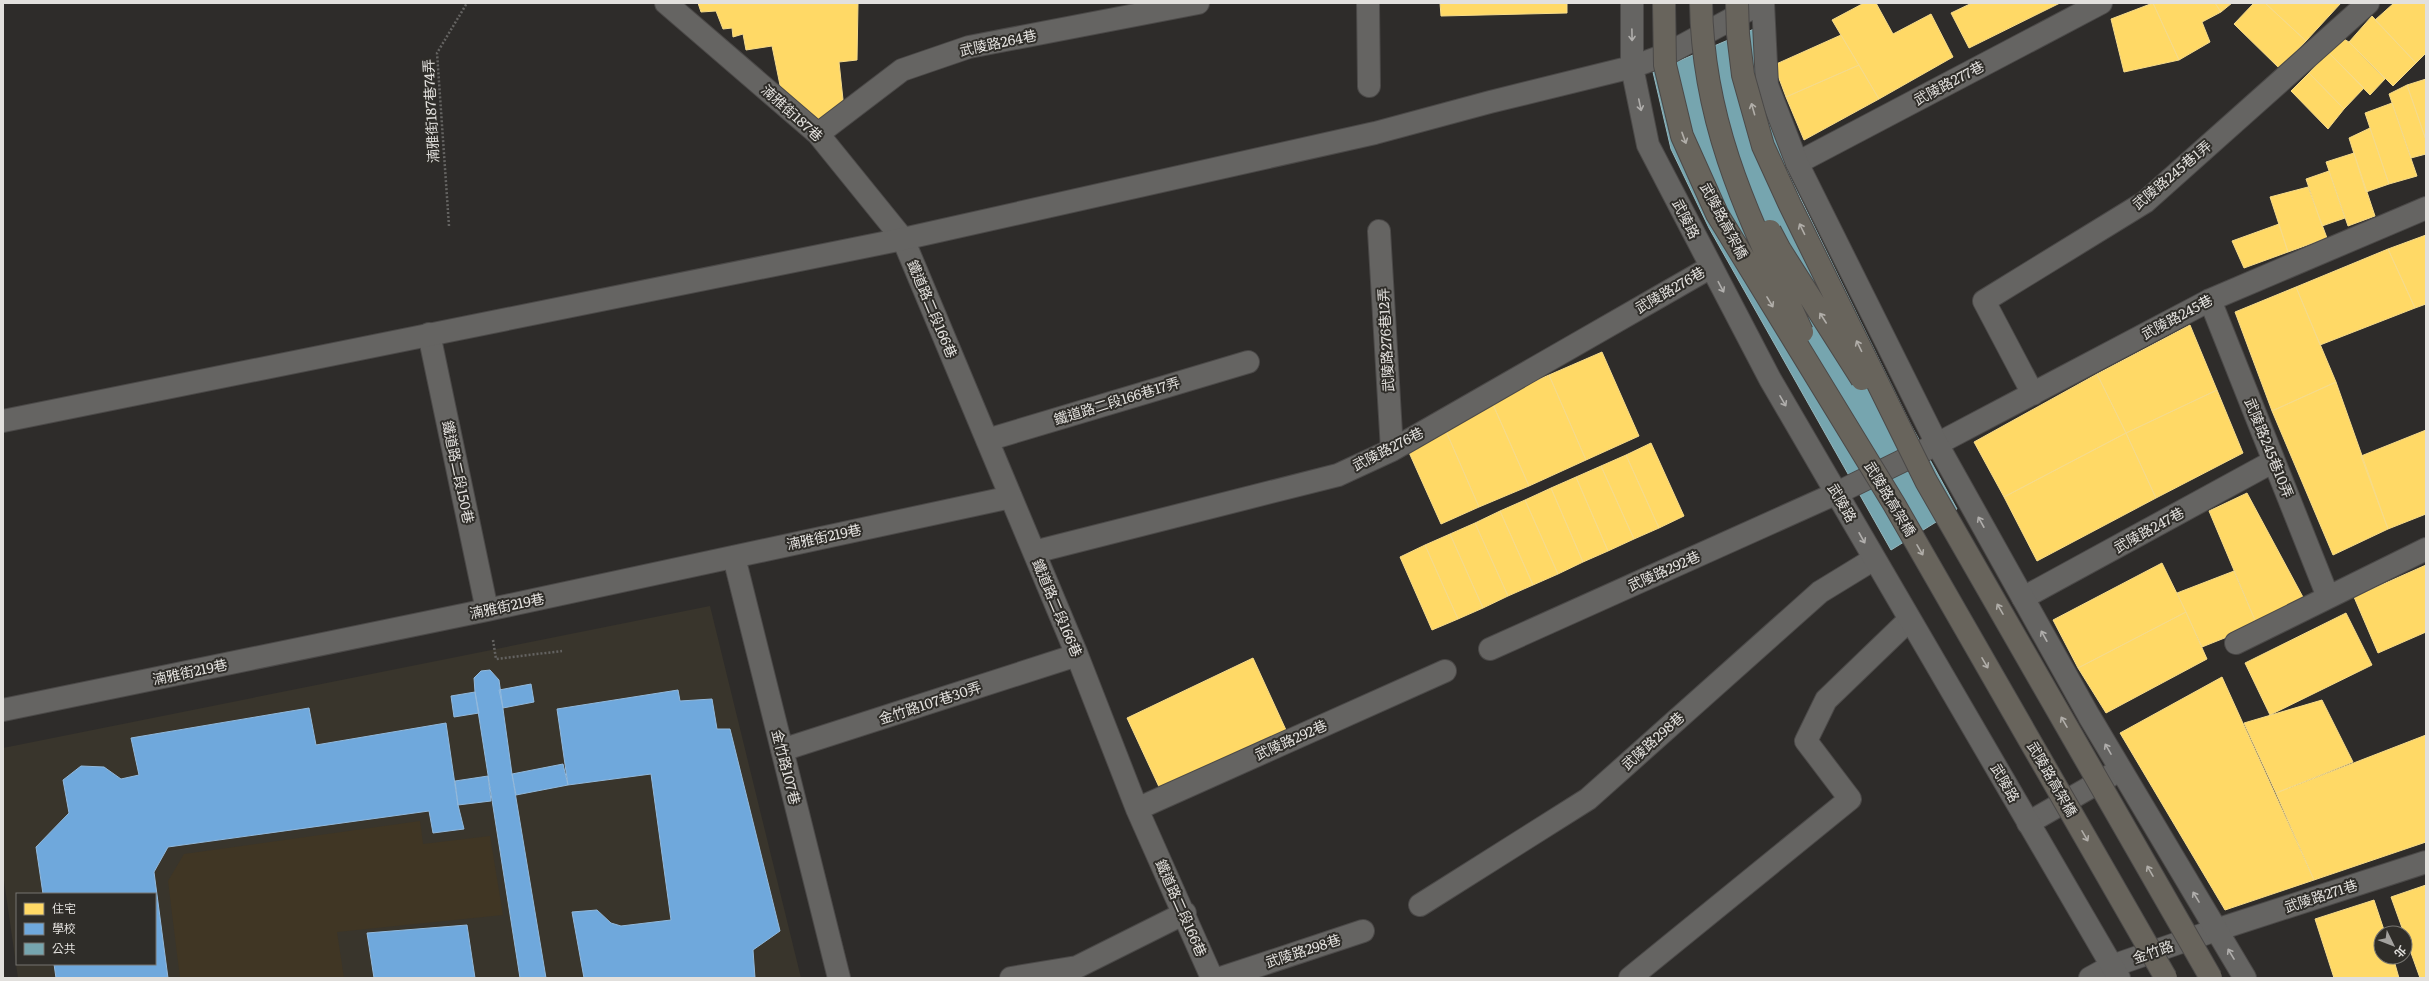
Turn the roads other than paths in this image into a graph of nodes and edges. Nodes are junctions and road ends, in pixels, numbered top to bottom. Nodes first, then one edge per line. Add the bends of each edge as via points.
1 (666, 3) edge
2 (1198, 3) edge
3 (1368, 3) edge
4 (1632, 3) edge
5 (1664, 3) edge
6 (1701, 3) edge
7 (1737, 3) edge
8 (1762, 3) edge
9 (2101, 3) edge
10 (2368, 3) edge
11 (1632, 67) junction
12 (1369, 86) dead end
13 (1717, 126) junction
14 (818, 134) junction
15 (1797, 163) junction
16 (2426, 208) edge
17 (1379, 231) dead end
18 (903, 238) junction
19 (1710, 268) junction
20 (2210, 300) junction
21 (429, 334) junction
22 (1248, 362) dead end
23 (2033, 394) junction
24 (3, 421) edge
25 (987, 440) junction
26 (1937, 444) junction
27 (1392, 450) junction
28 (2274, 461) junction
29 (1926, 481) junction
30 (1837, 493) junction
31 (1011, 497) junction
32 (1894, 504) junction
33 (2426, 549) edge
34 (1034, 552) junction
35 (734, 557) junction
36 (1874, 560) junction
37 (2328, 597) junction
38 (2023, 598) junction
39 (487, 610) junction
40 (1909, 620) junction
41 (2236, 643) dead end
42 (1490, 649) dead end
43 (1077, 655) junction
44 (1445, 671) dead end
45 (3, 710) edge
46 (782, 750) junction
47 (2120, 770) junction
48 (1137, 809) junction
49 (2028, 823) junction
50 (2426, 862) edge
51 (1420, 905) dead end
52 (1185, 913) junction
53 (2216, 930) junction
54 (1363, 931) dead end
55 (2115, 972) edge
56 (839, 978) edge
57 (1011, 978) edge
58 (1212, 978) edge
59 (1221, 978) edge
60 (1630, 978) edge
61 (2090, 978) edge
62 (2166, 978) edge
63 (2211, 978) edge
64 (2245, 978) edge

1 - 14 street, 湳雅街187巷
2 - 14 street, 武陵路264巷 via 969,47 902,70
3 - 12 street
4 -> 11 street, 武陵路
5 -> 32 highway, 武陵路高架橋, bridge via 1665,65 1682,136 1717,214
6 - 13 highway, bridge via 1701,30 1708,84
29 -> 7 highway, bridge via 1763,146 1743,75
8 - 11 street via 1665,55
8 - 15 street via 1767,85
9 - 15 street, 武陵路277巷
10 - 23 street, 武陵路245巷1弄 via 2145,202 1984,301
11 - 18 street via 1375,133
11 -> 19 street, 武陵路 via 1648,145
29 -> 13 highway, bridge via 1780,250
13 - 32 highway, bridge via 1744,207 1800,326
14 - 18 street, 湳雅街187巷
15 - 26 street
16 - 20 street, 武陵路245巷
17 - 27 street, 武陵路276巷12弄
18 - 21 street
18 - 25 street, 鐵道路二段166巷
19 - 27 street, 武陵路276巷
19 -> 30 street, 武陵路 via 1770,379
20 - 23 street, 武陵路245巷
20 - 28 street, 武陵路245巷10弄
21 - 24 street
21 - 39 street, 鐵道路二段150巷
22 - 25 street, 鐵道路二段166巷17弄
23 - 26 street, 武陵路245巷
25 - 31 street, 鐵道路二段166巷
26 - 30 street, 武陵路292巷
38 -> 26 street
27 - 34 street, 武陵路276巷 via 1338,475
28 - 37 street, 武陵路245巷10弄
28 - 38 street, 武陵路247巷
63 -> 29 highway, bridge
30 -> 36 street, 武陵路
30 - 42 street, 武陵路292巷
31 - 34 street, 鐵道路二段166巷
31 - 35 street, 湳雅街219巷
32 -> 62 highway, 武陵路高架橋, bridge
33 - 37 street
34 - 43 street, 鐵道路二段166巷
35 - 39 street, 湳雅街219巷
35 - 46 street, 金竹路107巷
36 - 40 street, 武陵路
36 - 51 street, 武陵路298巷 via 1820,592 1588,799
37 - 41 street
47 -> 38 street
39 - 45 street, 湳雅街219巷
40 - 49 street, 武陵路
40 - 60 street via 1826,700 1806,741 1850,799
43 - 46 street, 金竹路107巷30弄
43 - 48 street, 鐵道路二段166巷
44 - 48 street, 武陵路292巷
46 - 56 street, 金竹路107巷
47 - 49 street
53 -> 47 street
48 - 52 street, 鐵道路二段166巷
49 - 55 street, 武陵路
50 - 53 street, 武陵路271巷
52 - 57 street via 1077,967
52 - 58 street, 鐵道路二段166巷
53 - 55 street, 金竹路
64 -> 53 street
54 - 59 street, 武陵路298巷
55 - 61 street, 金竹路

